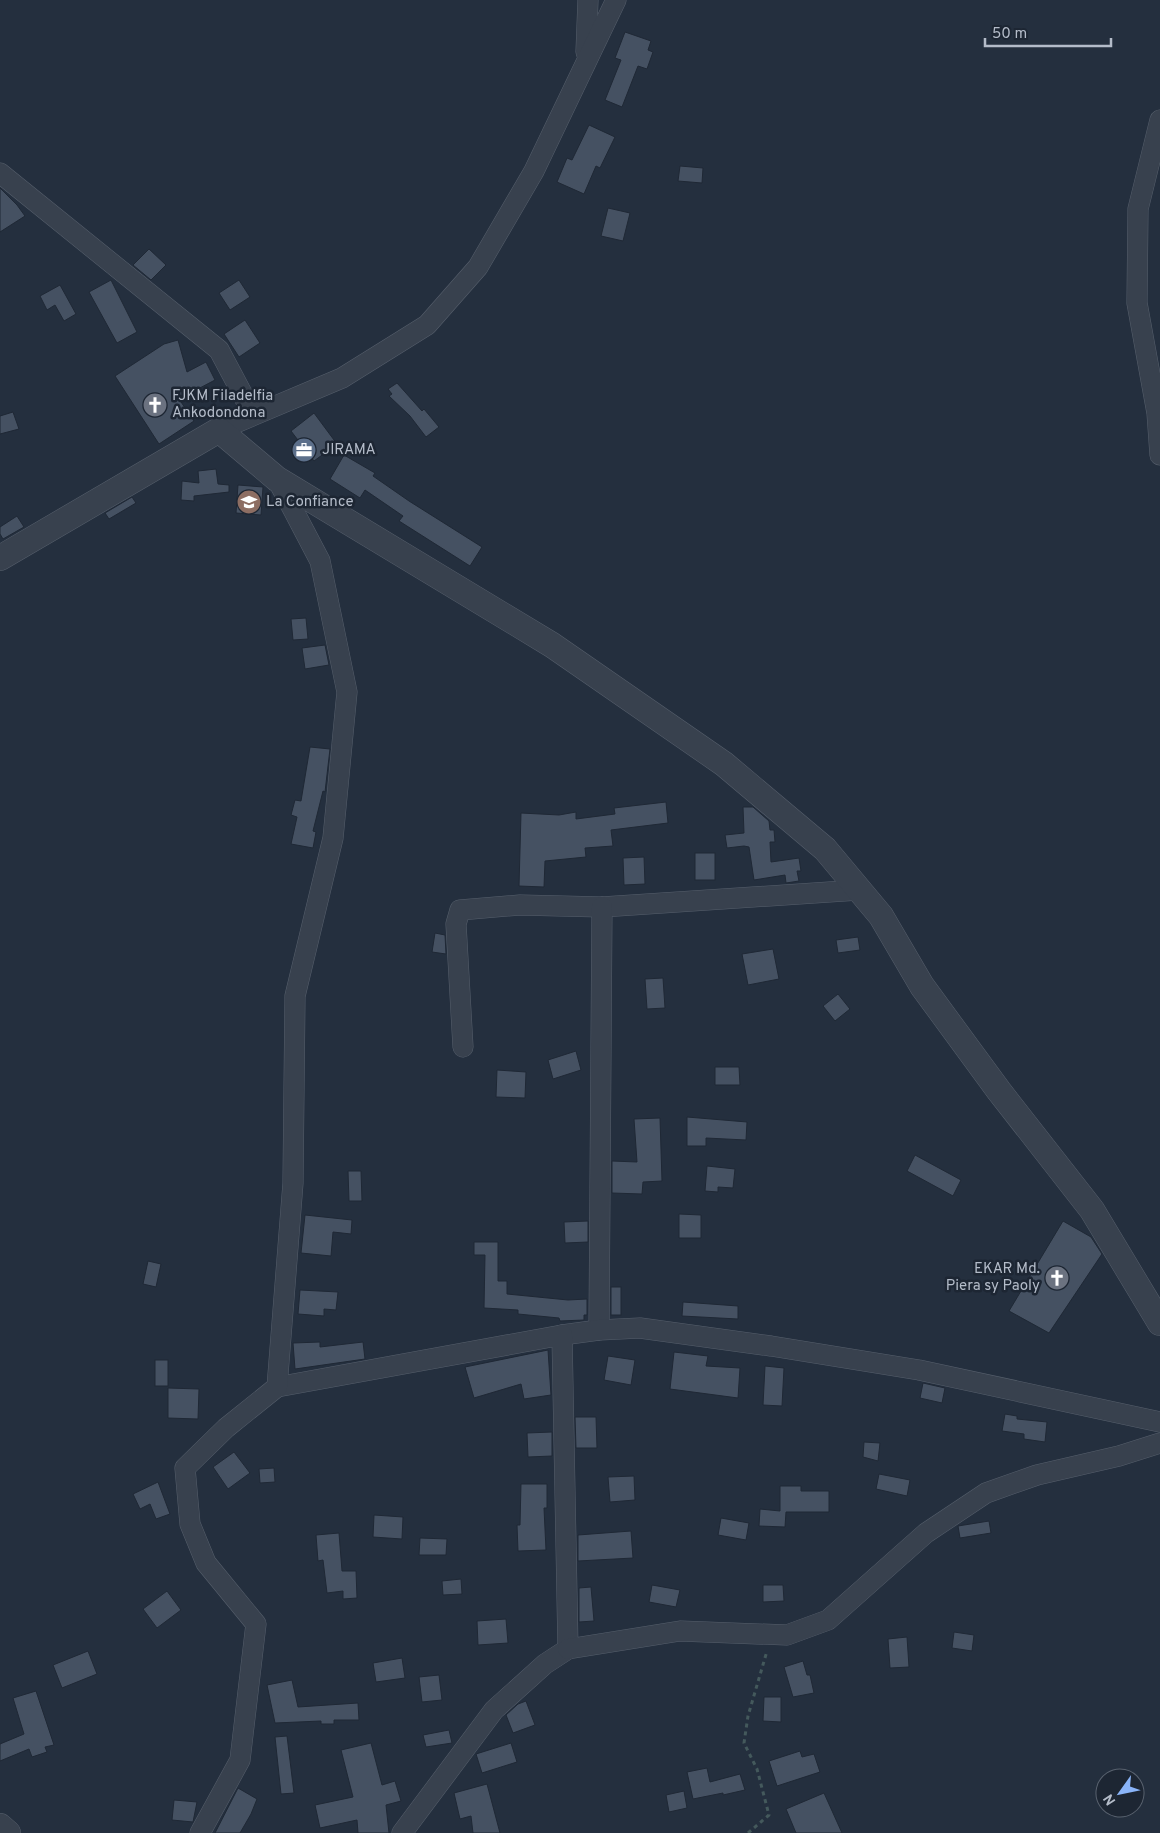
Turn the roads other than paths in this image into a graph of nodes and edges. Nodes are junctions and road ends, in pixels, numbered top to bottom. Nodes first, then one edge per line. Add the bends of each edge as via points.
1 (588, 0) edge
2 (616, 0) edge
3 (586, 59) junction
4 (1160, 120) edge
5 (0, 173) edge
6 (253, 414) junction
7 (219, 430) junction
8 (1160, 455) edge
9 (277, 479) junction
10 (0, 558) edge
11 (859, 890) junction
12 (602, 907) junction
13 (463, 1047) dead end
14 (1160, 1323) edge
15 (599, 1330) junction
16 (562, 1335) junction
17 (277, 1387) junction
18 (1160, 1422) edge
19 (1160, 1443) edge
20 (568, 1649) junction
21 (0, 1826) edge
22 (8, 1833) edge
23 (200, 1833) edge
24 (402, 1833) edge

1 - 3 street
2 - 3 street
3 - 6 street via 534,170 478,266 427,325 342,378
4 - 8 street via 1138,209 1137,303 1157,413
5 - 6 street via 219,350
6 - 7 street
7 - 9 street
7 - 10 street
9 - 11 street via 552,645 724,764 825,849
9 - 17 street via 320,561 347,692 333,838 295,996 293,1182
11 - 12 street
11 - 14 street via 882,916 928,994 998,1091 1092,1210
12 - 13 street via 520,905 460,910 456,924
12 - 15 street
15 - 16 street
15 - 18 street via 640,1328 781,1347 918,1370
16 - 17 street
16 - 20 street
17 - 23 street via 226,1428 185,1468 190,1524 206,1562 256,1624 240,1760
19 - 20 street via 1037,1475 986,1492 926,1534 828,1620 787,1635 680,1630
20 - 24 street via 545,1664 494,1710
21 - 22 street

